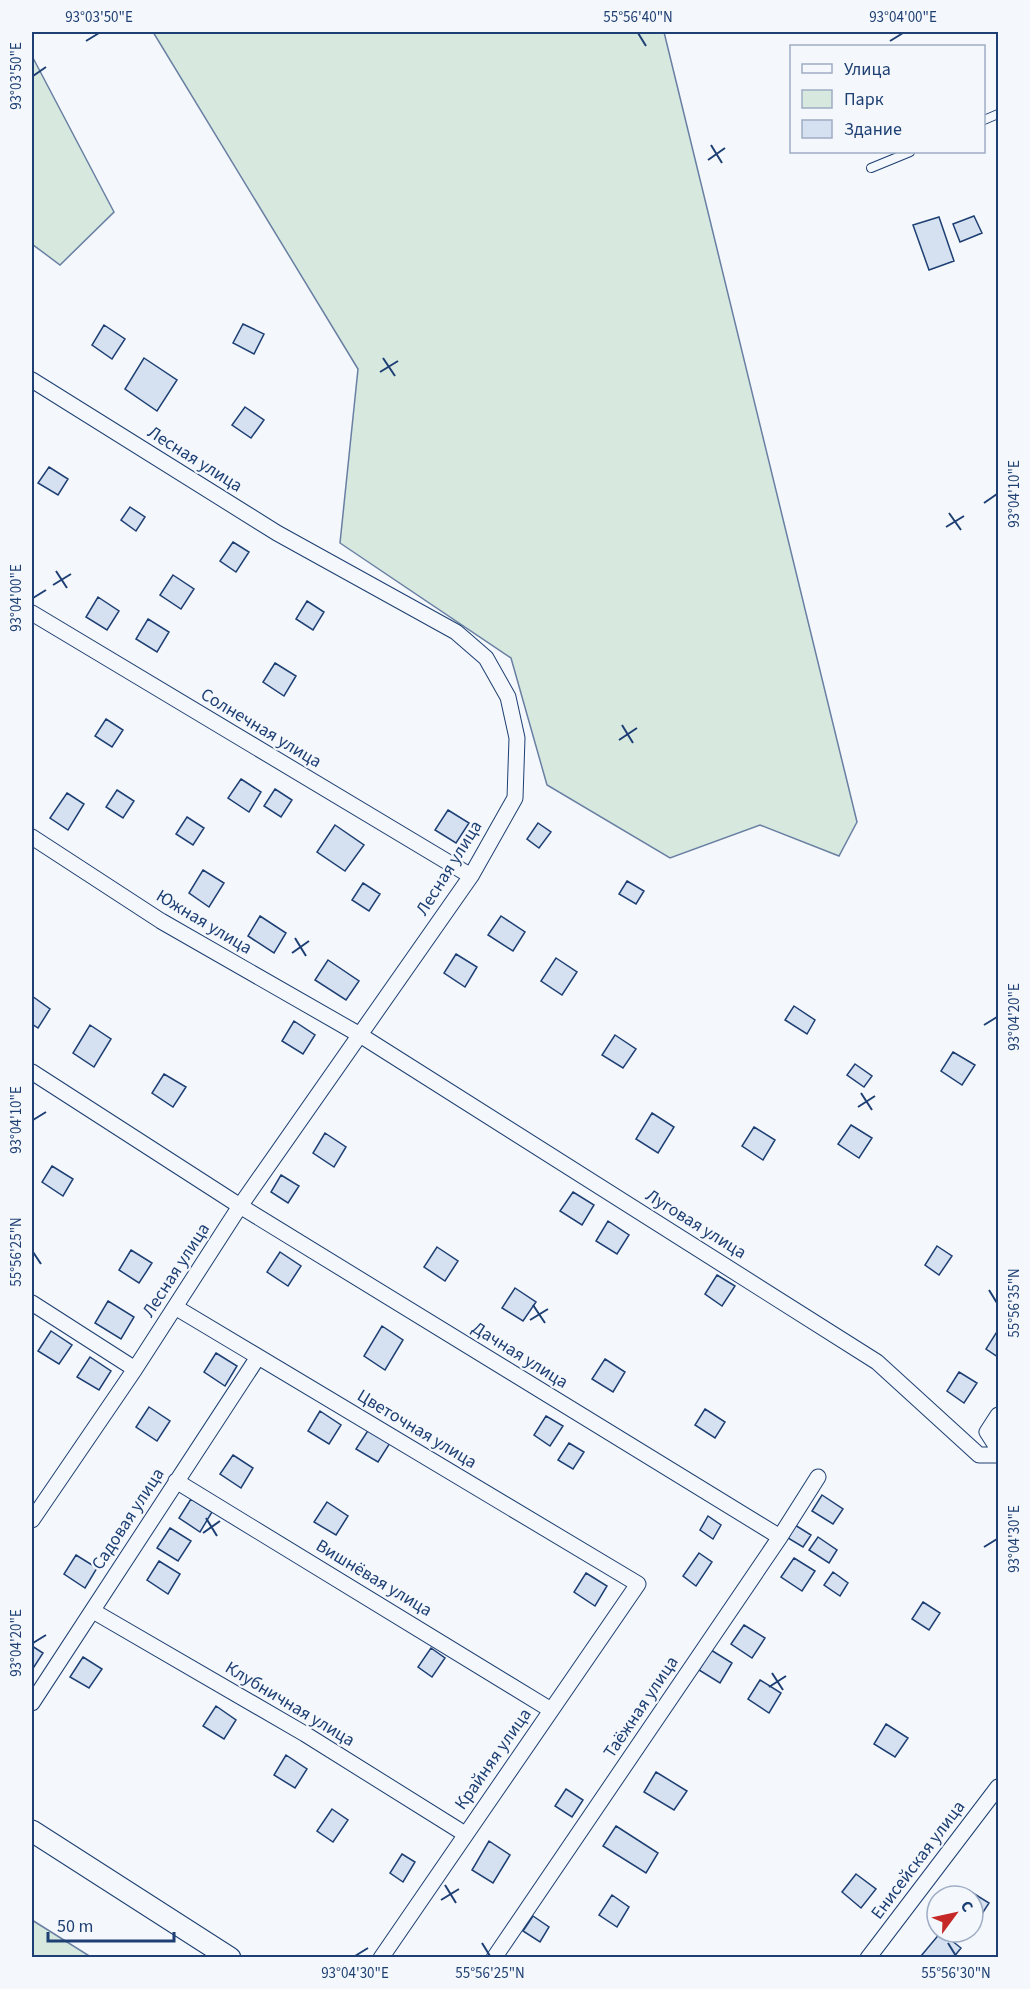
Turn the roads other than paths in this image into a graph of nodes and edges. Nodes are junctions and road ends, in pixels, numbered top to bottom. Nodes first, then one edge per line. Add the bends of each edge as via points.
1 (999, 114) edge
2 (985, 120) edge
3 (908, 153) edge
4 (871, 168) dead end
5 (32, 380) edge
6 (32, 613) edge
7 (32, 837) edge
8 (471, 876) junction
9 (360, 1035) junction
10 (32, 1072) edge
11 (240, 1206) junction
12 (32, 1303) edge
13 (175, 1307) junction
14 (258, 1357) junction
15 (135, 1369) junction
16 (999, 1415) edge
17 (999, 1449) edge
18 (999, 1455) edge
19 (818, 1477) dead end
20 (176, 1480) junction
21 (32, 1520) edge
22 (780, 1537) junction
23 (638, 1584) joint
24 (93, 1611) junction
25 (32, 1703) edge
26 (551, 1710) junction
27 (999, 1786) edge
28 (32, 1831) edge
29 (465, 1834) junction
30 (230, 1958) edge
31 (381, 1958) edge
32 (494, 1958) edge
33 (868, 1958) edge

1 - 2 lane
3 - 4 lane
5 - 8 street, Лесная улица via 277,533 456,632 486,658 507,698 517,738 515,798
6 - 8 street, Солнечная улица
7 - 9 street, Южная улица via 161,921
8 - 9 street, Лесная улица
9 - 11 street, Лесная улица
9 - 18 street, Луговая улица via 877,1362 978,1455
10 - 11 street, Дачная улица
11 - 13 street, Лесная улица
11 - 22 street, Дачная улица
12 - 15 street
13 - 14 street, Цветочная улица
13 - 15 street, Лесная улица
14 - 20 street, Садовая улица
14 - 23 street, Цветочная улица
15 - 21 street, Лесная улица
16 - 17 street via 987,1432
19 - 22 street, Таёжная улица
20 - 24 street, Садовая улица
20 - 26 street, Вишнёвая улица
22 - 32 street, Таёжная улица
23 - 26 street, Крайняя улица
24 - 25 street, Садовая улица
24 - 29 street, Клубничная улица
26 - 29 street, Крайняя улица
27 - 33 street, Енисейская улица
28 - 30 main road
29 - 31 street, Крайняя улица

